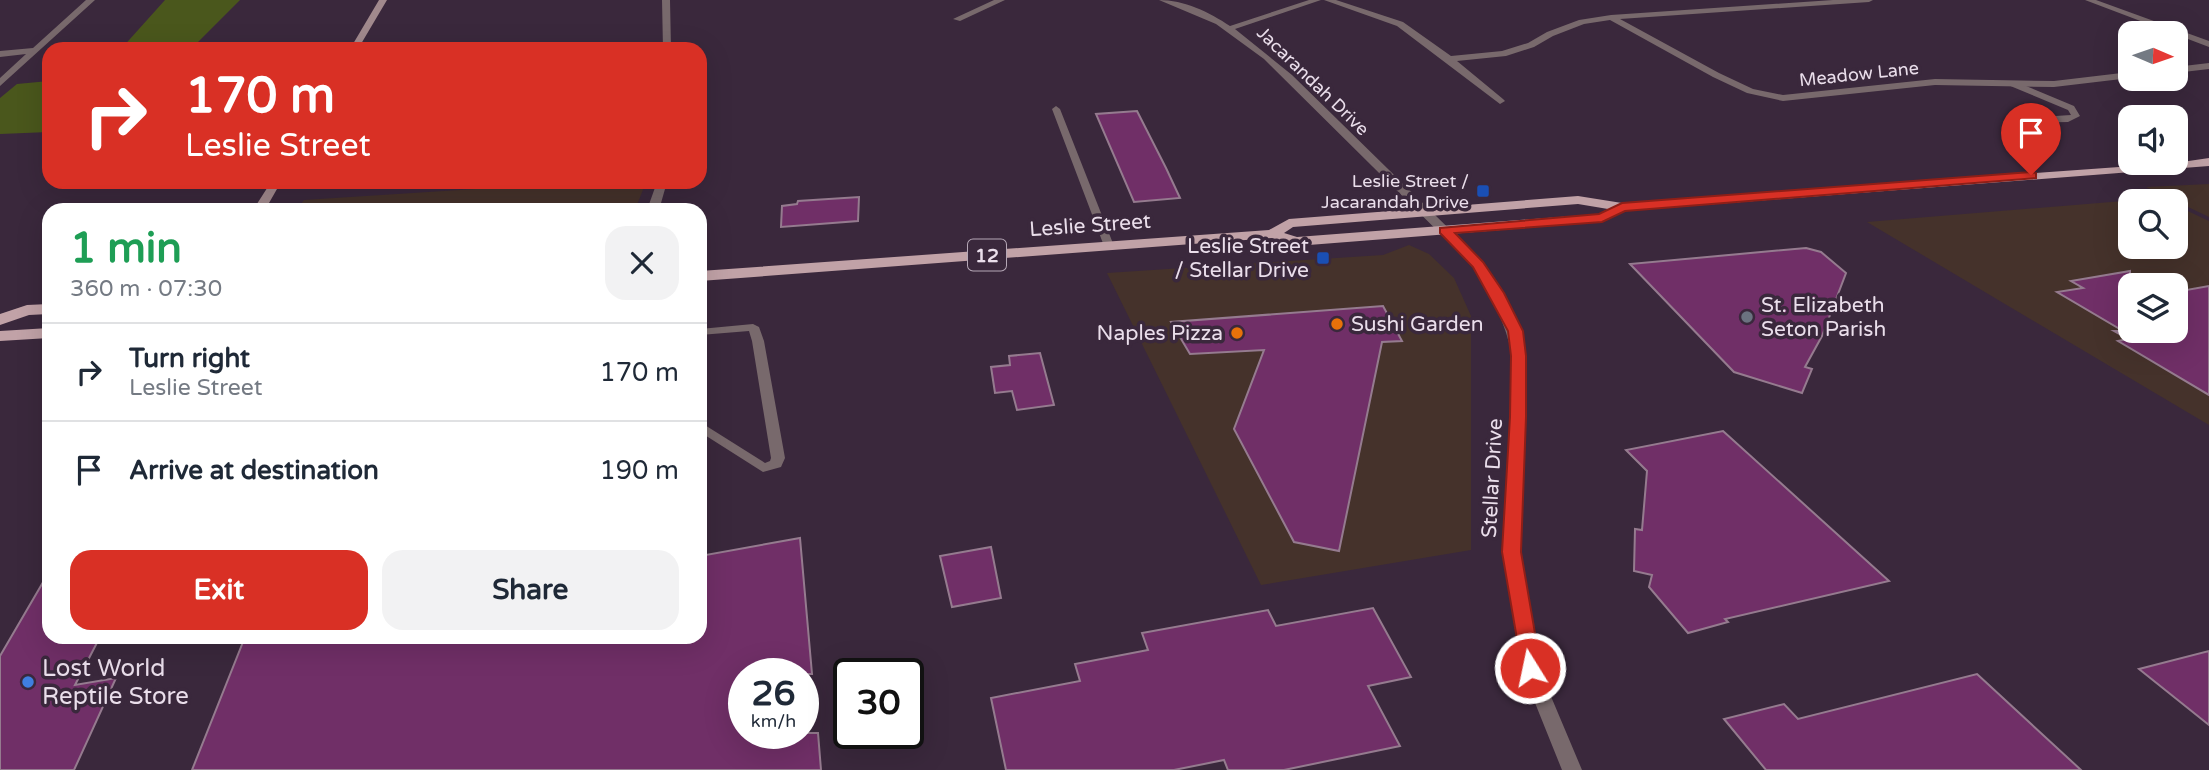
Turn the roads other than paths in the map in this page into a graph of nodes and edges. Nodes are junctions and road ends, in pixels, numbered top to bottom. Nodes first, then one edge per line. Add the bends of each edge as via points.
1 (91, 0) edge
2 (383, 0) edge
3 (666, 0) edge
4 (1001, 0) edge
5 (1163, 0) edge
6 (1317, 0) edge
7 (1328, 0) edge
8 (1870, 0) edge
9 (2089, 0) edge
10 (1611, 17) junction
11 (957, 19) dead end
12 (1231, 27) junction
13 (44, 42) edge
14 (358, 42) edge
15 (667, 42) edge
16 (42, 44) edge
17 (2209, 44) edge
18 (34, 51) junction
19 (0, 54) edge
20 (1449, 59) junction
21 (2209, 66) edge
22 (2188, 68) edge
23 (2118, 76) edge
24 (0, 83) edge
25 (2011, 83) junction
26 (1500, 102) dead end
27 (1056, 109) dead end
28 (2024, 121) dead end
29 (2209, 162) edge
30 (1622, 207) junction
31 (1424, 212) junction
32 (1444, 230) junction
33 (1273, 234) junction
34 (1109, 246) junction
35 (707, 275) edge
36 (42, 309) edge
37 (0, 320) edge
38 (707, 331) edge
39 (42, 333) edge
40 (0, 336) edge
41 (707, 431) edge
42 (1572, 770) edge

1 - 13 street
2 - 14 street
3 - 15 street
4 - 11 street
5 - 12 street, Jacarandah Drive
6 - 12 street
7 - 20 street via 1400,24
8 - 10 street
9 - 17 street
10 - 20 street via 1582,22 1503,54
10 - 25 street, Meadow Lane via 1735,84 1783,98 1935,82
12 - 31 street, Jacarandah Drive via 1301,88
16 - 18 street
18 - 19 street
18 - 24 street
20 - 26 street
21 - 22 street
23 - 25 street, Meadow Lane via 2054,84
25 - 28 lane via 2071,108 2076,116
27 - 34 lane
29 - 30 main road, Leslie Street / 12
30 - 31 main road, Leslie Street / 12 via 1578,200
30 - 32 main road, Leslie Street / 12 via 1602,218
31 - 32 street, Stellar Drive
31 - 33 main road, Leslie Street / 12 via 1289,223
32 - 33 main road, Leslie Street / 12 via 1296,242
32 - 42 street, Stellar Drive via 1478,264 1515,331 1519,356 1513,566 1530,668
33 - 34 main road, Leslie Street / 12
34 - 35 main road, Leslie Street / 12
36 - 37 main road
38 - 41 lane via 753,327 776,464 763,468
39 - 40 main road

